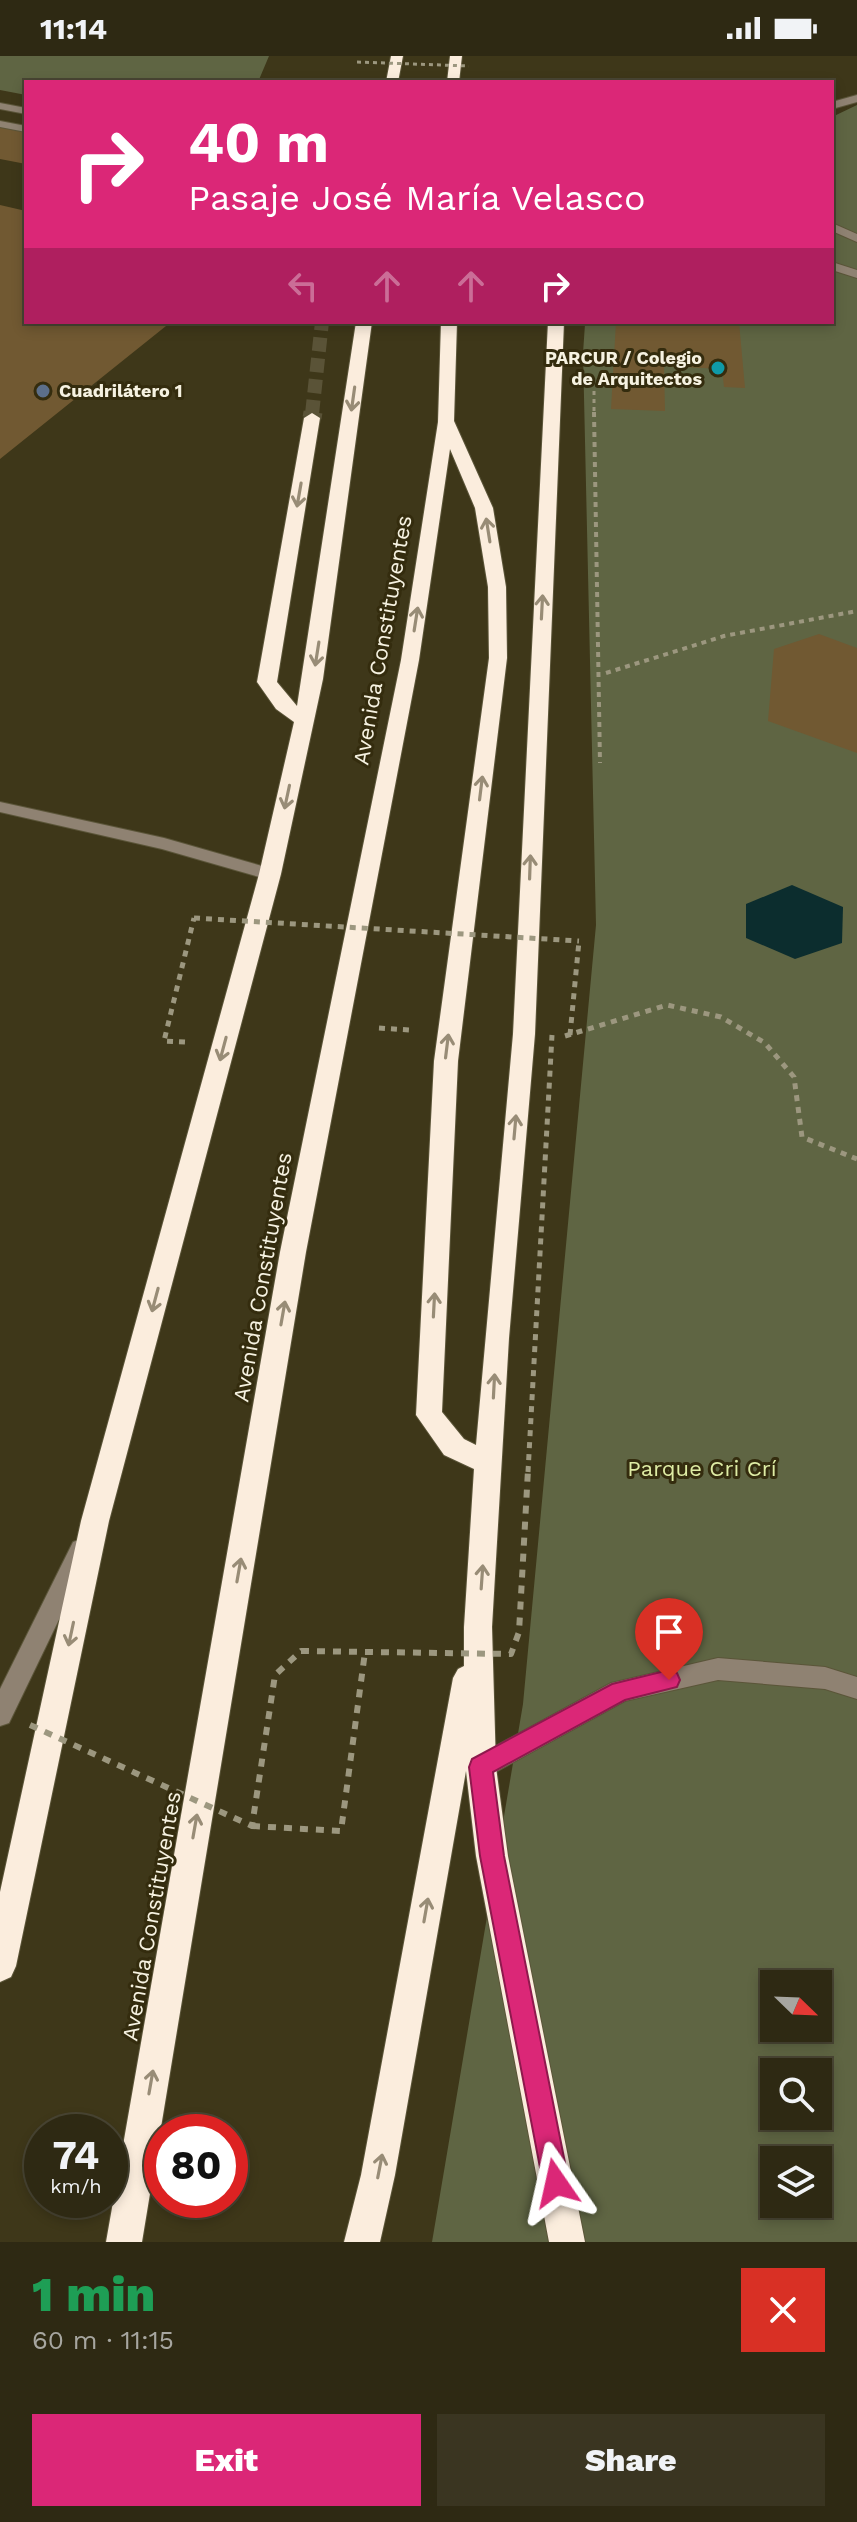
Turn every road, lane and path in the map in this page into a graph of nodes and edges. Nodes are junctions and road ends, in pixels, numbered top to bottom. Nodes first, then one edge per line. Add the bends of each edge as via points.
1 (397, 56) edge
2 (456, 56) edge
3 (357, 62) dead end
4 (469, 66) dead end
5 (392, 80) edge
6 (453, 80) edge
7 (857, 98) edge
8 (834, 105) edge
9 (0, 106) edge
10 (24, 111) edge
11 (0, 124) edge
12 (24, 129) edge
13 (834, 228) edge
14 (857, 238) edge
15 (834, 267) edge
16 (857, 274) edge
17 (364, 324) edge
18 (449, 324) edge
19 (556, 324) edge
20 (594, 389) dead end
21 (312, 418) tunnel mouth
22 (446, 422) junction
23 (857, 611) edge
24 (606, 673) dead end
25 (304, 721) junction
26 (600, 763) dead end
27 (0, 807) edge
28 (270, 874) junction
29 (552, 1035) dead end
30 (164, 1041) dead end
31 (857, 1159) edge
32 (490, 1464) junction
33 (95, 1521) junction
34 (478, 1627) junction
35 (365, 1652) junction
36 (857, 1688) edge
37 (0, 1715) edge
38 (30, 1725) dead end
39 (481, 1767) junction
40 (252, 1826) junction
41 (0, 1966) edge
42 (124, 2242) edge
43 (362, 2242) edge
44 (567, 2242) edge

1 - 5 highway
2 - 6 highway
3 - 4 path, bridge
7 - 8 street
9 - 10 street
11 - 12 street
13 - 14 street
15 - 16 street
17 -> 25 highway
18 - 22 highway, Avenida Constituyentes
32 -> 19 highway via 524,1034
20 - 26 path
21 -> 25 highway via 267,682 283,705
32 -> 22 highway via 454,1447 429,1415 446,1061 498,658 497,587 484,508
42 -> 22 highway, Avenida Constituyentes via 293,1252 410,660
23 - 24 path via 724,636
25 -> 28 highway
27 - 28 street
28 -> 33 highway
29 - 35 path, bridge via 519,1632 511,1654
30 - 31 path, bridge via 194,918 579,941 570,1036 667,1005 721,1017 765,1043 794,1077 802,1137
34 -> 32 highway
33 - 37 street
33 -> 41 highway
34 - 39 highway
43 -> 34 highway
35 - 40 path, bridge via 301,1651 275,1675
35 - 40 path via 341,1831
36 - 39 street via 825,1678 718,1669 620,1691
38 - 40 path, bridge
39 - 44 highway via 492,1856

